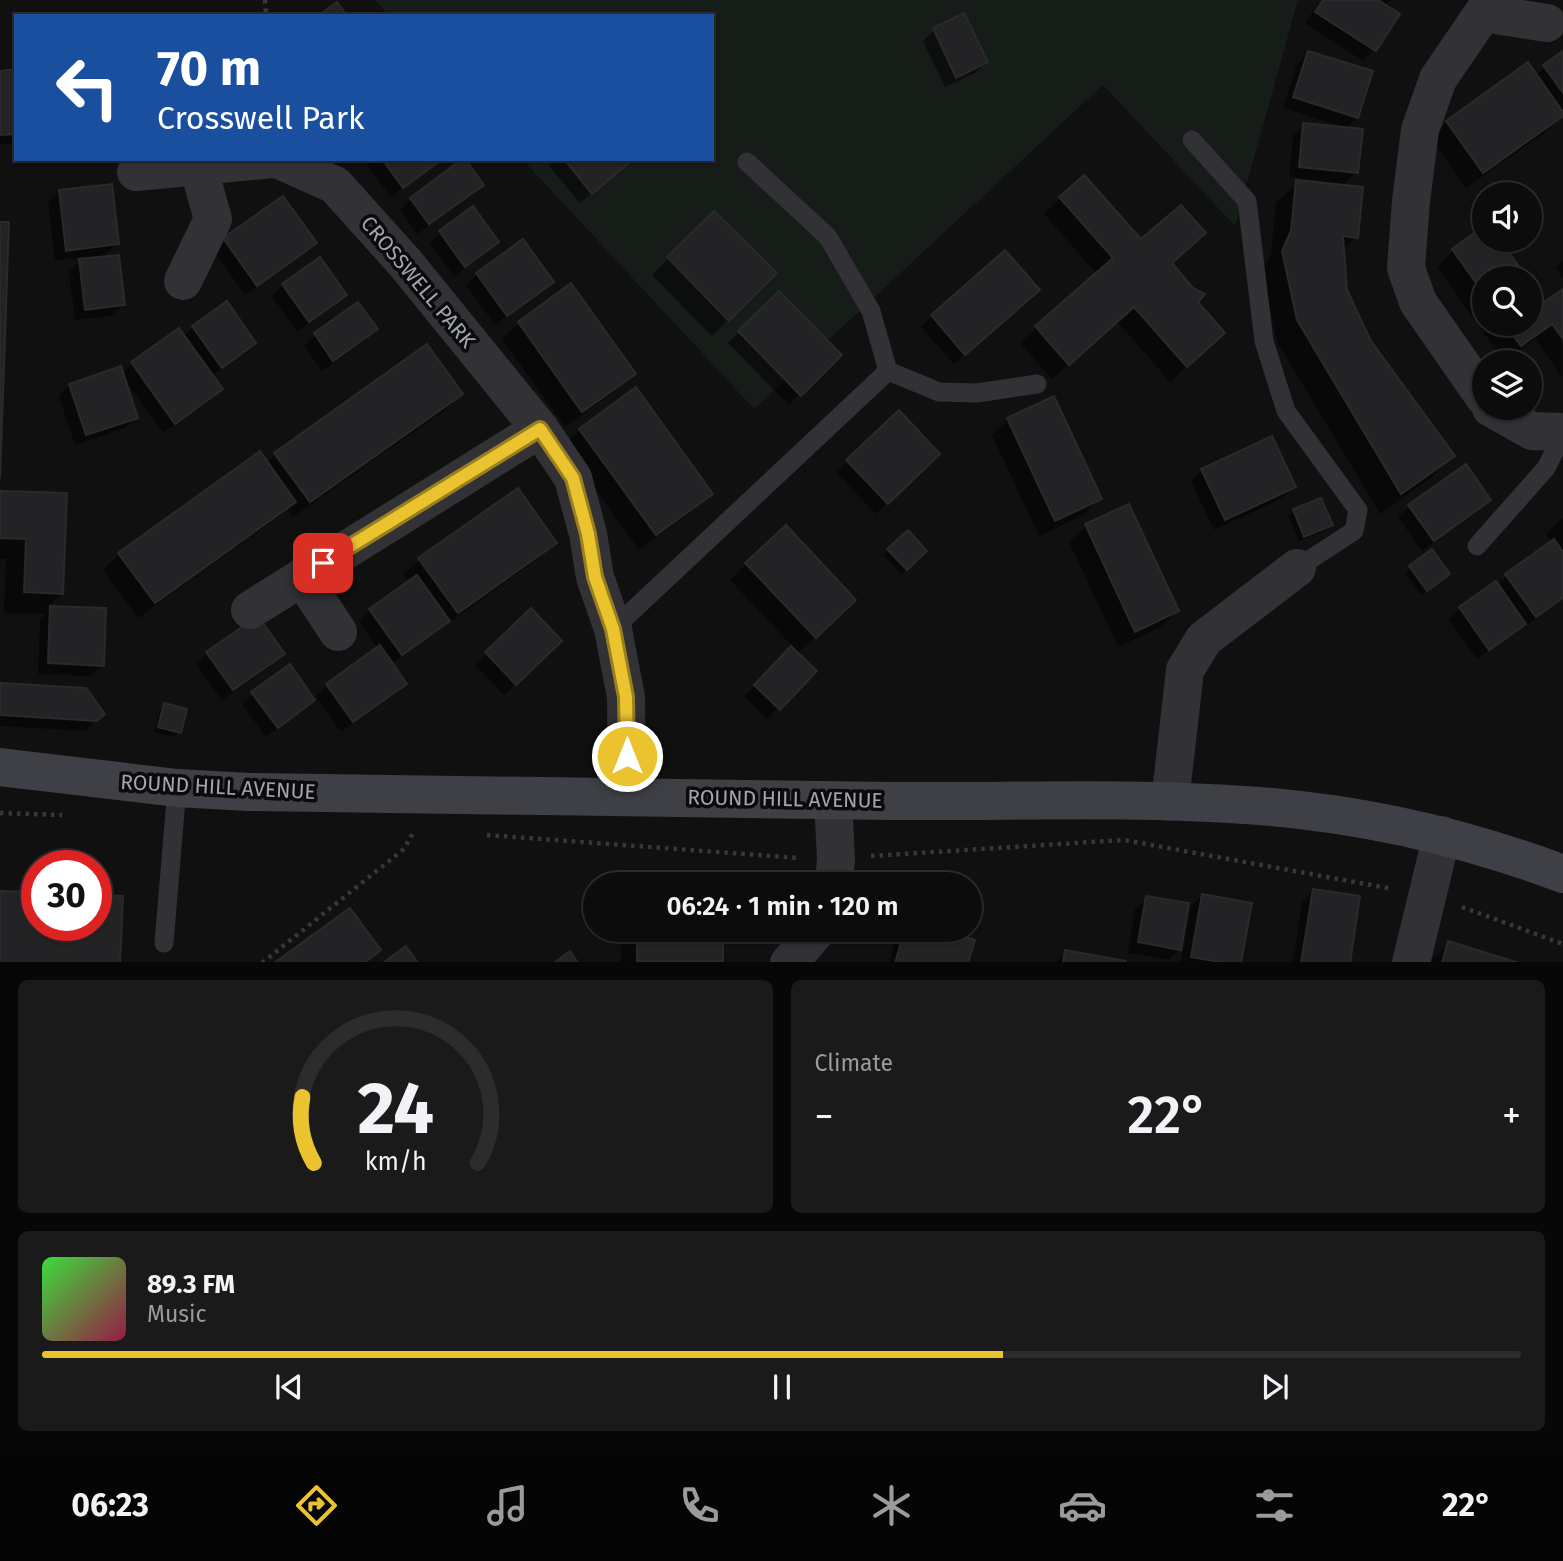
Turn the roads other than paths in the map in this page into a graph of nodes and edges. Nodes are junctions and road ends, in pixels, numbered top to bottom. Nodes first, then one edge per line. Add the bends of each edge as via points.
1 (1483, 6) edge
2 (1547, 23) dead end
3 (1192, 141) dead end
4 (253, 161) edge
5 (280, 161) edge
6 (747, 162) dead end
7 (198, 166) junction
8 (136, 172) dead end
9 (183, 281) dead end
10 (888, 371) junction
11 (1472, 380) edge
12 (1037, 384) dead end
13 (1512, 420) edge
14 (540, 429) junction
15 (1563, 434) edge
16 (1477, 546) dead end
17 (1297, 568) joint
18 (302, 577) junction
19 (250, 610) dead end
20 (613, 629) junction
21 (338, 632) dead end
22 (0, 767) edge
23 (177, 788) junction
24 (627, 796) junction
25 (833, 800) junction
26 (1170, 802) junction
27 (1442, 835) junction
28 (835, 871) edge
29 (1563, 874) edge
30 (807, 942) edge
31 (164, 943) dead end
32 (789, 962) edge
33 (1411, 962) edge

1 - 2 street
1 - 11 street via 1438,79 1420,130 1406,268 1418,302
3 - 17 lane via 1247,201 1264,341 1286,411 1358,510 1354,531
4 - 7 street, CROSSWELL PARK
5 - 14 street, CROSSWELL PARK via 335,185 407,264
6 - 10 lane via 828,237 871,311
7 - 8 street, CROSSWELL PARK
7 - 9 street via 213,219
10 - 12 lane via 939,392 977,393
10 - 20 lane
13 - 15 street via 1532,431
14 - 18 street
14 - 20 street, CROSSWELL PARK via 573,478 595,577
15 - 16 lane via 1546,468
17 - 26 street via 1204,639 1185,670
18 - 19 street
18 - 21 street
20 - 24 street, CROSSWELL PARK via 626,697
22 - 23 street, ROUND HILL AVENUE
23 - 24 street, ROUND HILL AVENUE
23 - 31 lane
24 - 25 street, ROUND HILL AVENUE
25 - 26 street, ROUND HILL AVENUE
25 - 28 street
26 - 27 street, ROUND HILL AVENUE via 1273,807
27 - 29 street, ROUND HILL AVENUE
27 - 33 street
30 - 32 street

